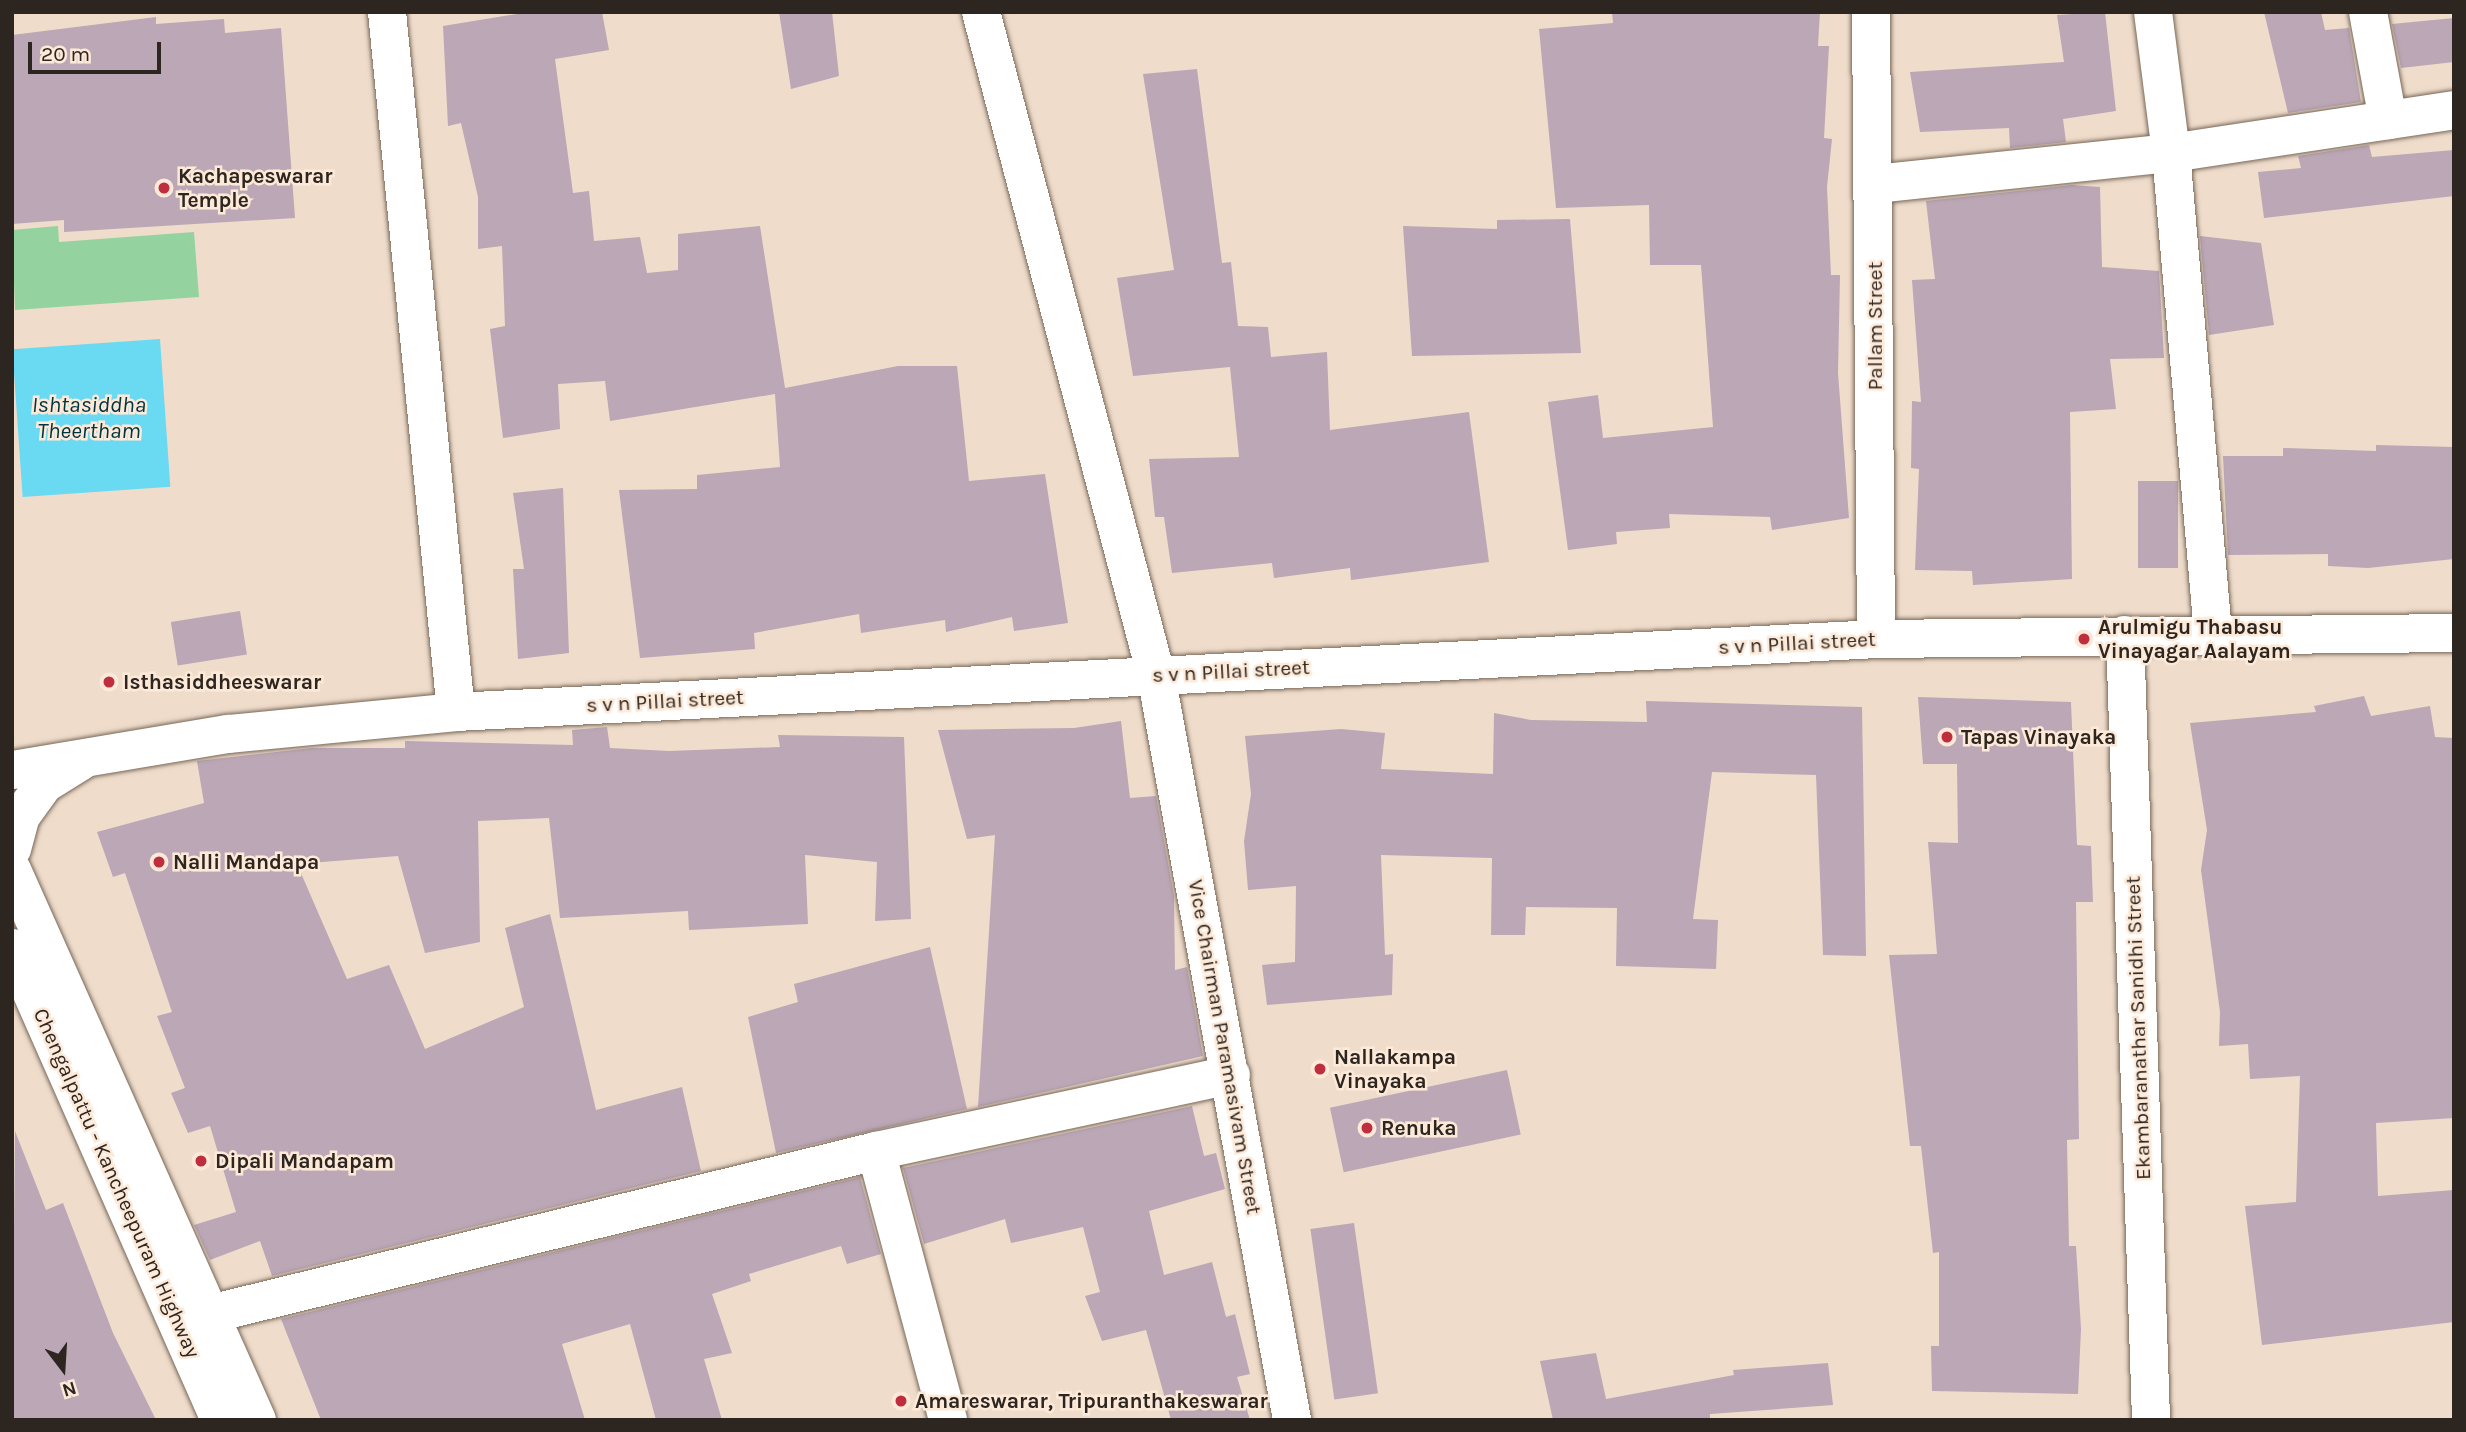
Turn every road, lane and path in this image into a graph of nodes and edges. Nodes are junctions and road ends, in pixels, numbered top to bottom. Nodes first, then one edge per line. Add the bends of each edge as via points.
1 (387, 12) edge
2 (981, 12) edge
3 (1871, 12) edge
4 (2153, 12) edge
5 (2368, 12) edge
6 (2454, 110) edge
7 (2388, 120) junction
8 (2171, 153) junction
9 (1875, 184) junction
10 (2454, 633) edge
11 (2125, 635) junction
12 (2213, 635) junction
13 (1876, 639) junction
14 (1156, 675) junction
15 (456, 712) junction
16 (95, 752) junction
17 (12, 770) edge
18 (12, 849) edge
19 (12, 870) edge
20 (16, 965) edge
21 (1231, 1075) junction
22 (876, 1150) junction
23 (210, 1314) junction
24 (220, 1420) edge
25 (257, 1420) edge
26 (948, 1420) edge
27 (1292, 1420) edge
28 (2151, 1420) edge

1 - 15 main road
2 - 14 main road, Vice Chairman Paramasivam Street
3 - 9 main road, Pallam Street
4 - 8 main road
5 - 7 main road
6 - 7 main road
7 - 8 main road
8 - 9 main road
8 - 12 main road
9 - 13 main road, Pallam Street
10 - 12 main road, s v n Pillai street
11 - 12 main road, s v n Pillai street
11 - 13 main road, s v n Pillai street
11 - 28 main road, Ekambaranathar Sanidhi Street
13 - 14 main road, s v n Pillai street
14 - 15 main road, s v n Pillai street
14 - 21 main road, Vice Chairman Paramasivam Street
15 - 16 main road, s v n Pillai street
16 - 17 main road, s v n Pillai street
16 - 18 main road via 44,784 21,816
19 - 23 main road
20 - 24 main road, Chengalpattu - Kancheepuram Highway
21 - 22 main road
21 - 27 main road, Vice Chairman Paramasivam Street
22 - 23 main road
22 - 26 main road
23 - 25 main road

